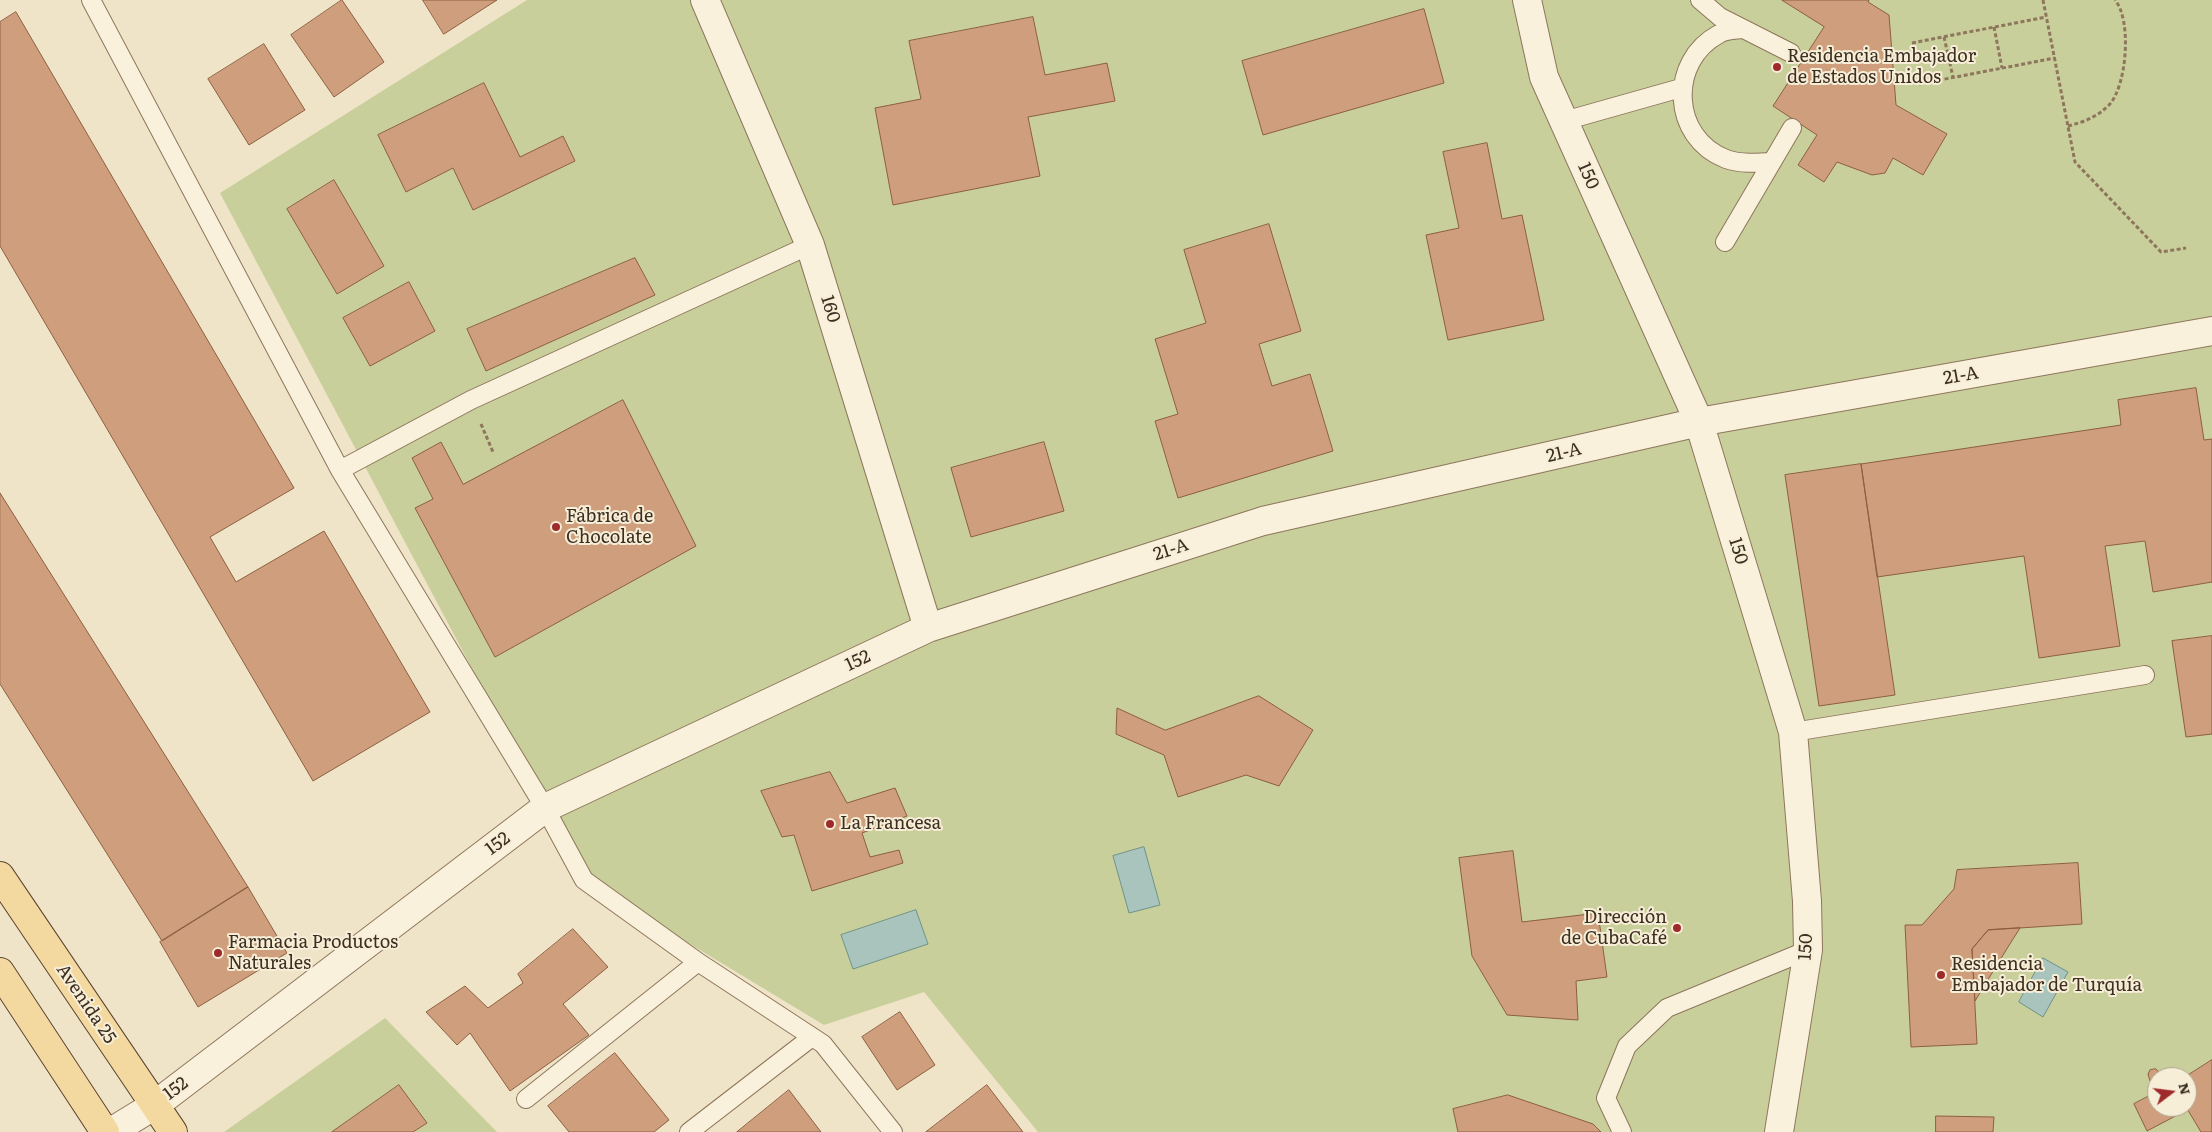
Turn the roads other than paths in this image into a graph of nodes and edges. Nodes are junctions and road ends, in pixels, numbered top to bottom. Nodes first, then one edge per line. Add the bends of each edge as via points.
1 (91, 0) edge
2 (705, 0) edge
3 (1527, 0) edge
4 (1700, 0) edge
5 (1742, 29) junction
6 (1791, 54) dead end
7 (1681, 88) junction
8 (1564, 121) junction
9 (1792, 128) dead end
10 (1772, 162) junction
11 (1725, 242) dead end
12 (810, 245) junction
13 (2212, 331) edge
14 (1699, 422) junction
15 (340, 470) junction
16 (928, 628) junction
17 (2145, 675) dead end
18 (1793, 732) junction
19 (545, 808) junction
20 (0, 876) edge
21 (1808, 950) junction
22 (698, 962) junction
23 (0, 972) edge
24 (812, 1037) junction
25 (526, 1099) dead end
26 (155, 1105) junction
27 (105, 1132) edge
28 (111, 1132) edge
29 (173, 1132) edge
30 (689, 1132) edge
31 (893, 1132) edge
32 (1622, 1132) edge
33 (1778, 1132) edge

1 - 15 lane
2 - 12 street, 160
3 - 8 street, 150 via 1544,77
4 - 5 lane via 1720,17
5 - 6 lane
5 - 7 lane via 1720,32 1701,46 1687,67
7 - 8 lane
7 - 10 lane via 1683,111 1692,133 1707,149 1726,159 1748,163
8 - 14 street, 150
9 - 10 lane
10 - 11 lane
12 - 15 lane via 471,400
12 - 16 street, 160
13 - 14 street, 21-A
14 - 16 street, 21-A via 1263,521
14 - 18 street, 150
15 - 19 lane
16 - 19 street, 152
17 - 18 lane
18 - 21 street, 150
19 - 22 lane via 584,880
19 - 26 street, 152
20 - 26 main road, Avenida 25
21 - 32 lane via 1667,1008 1627,1046 1606,1098
21 - 33 street, 150
22 - 24 lane
22 - 25 lane
23 - 27 main road
24 - 30 lane
24 - 31 lane via 823,1044
26 - 28 street, 152
26 - 29 main road, Avenida 25

